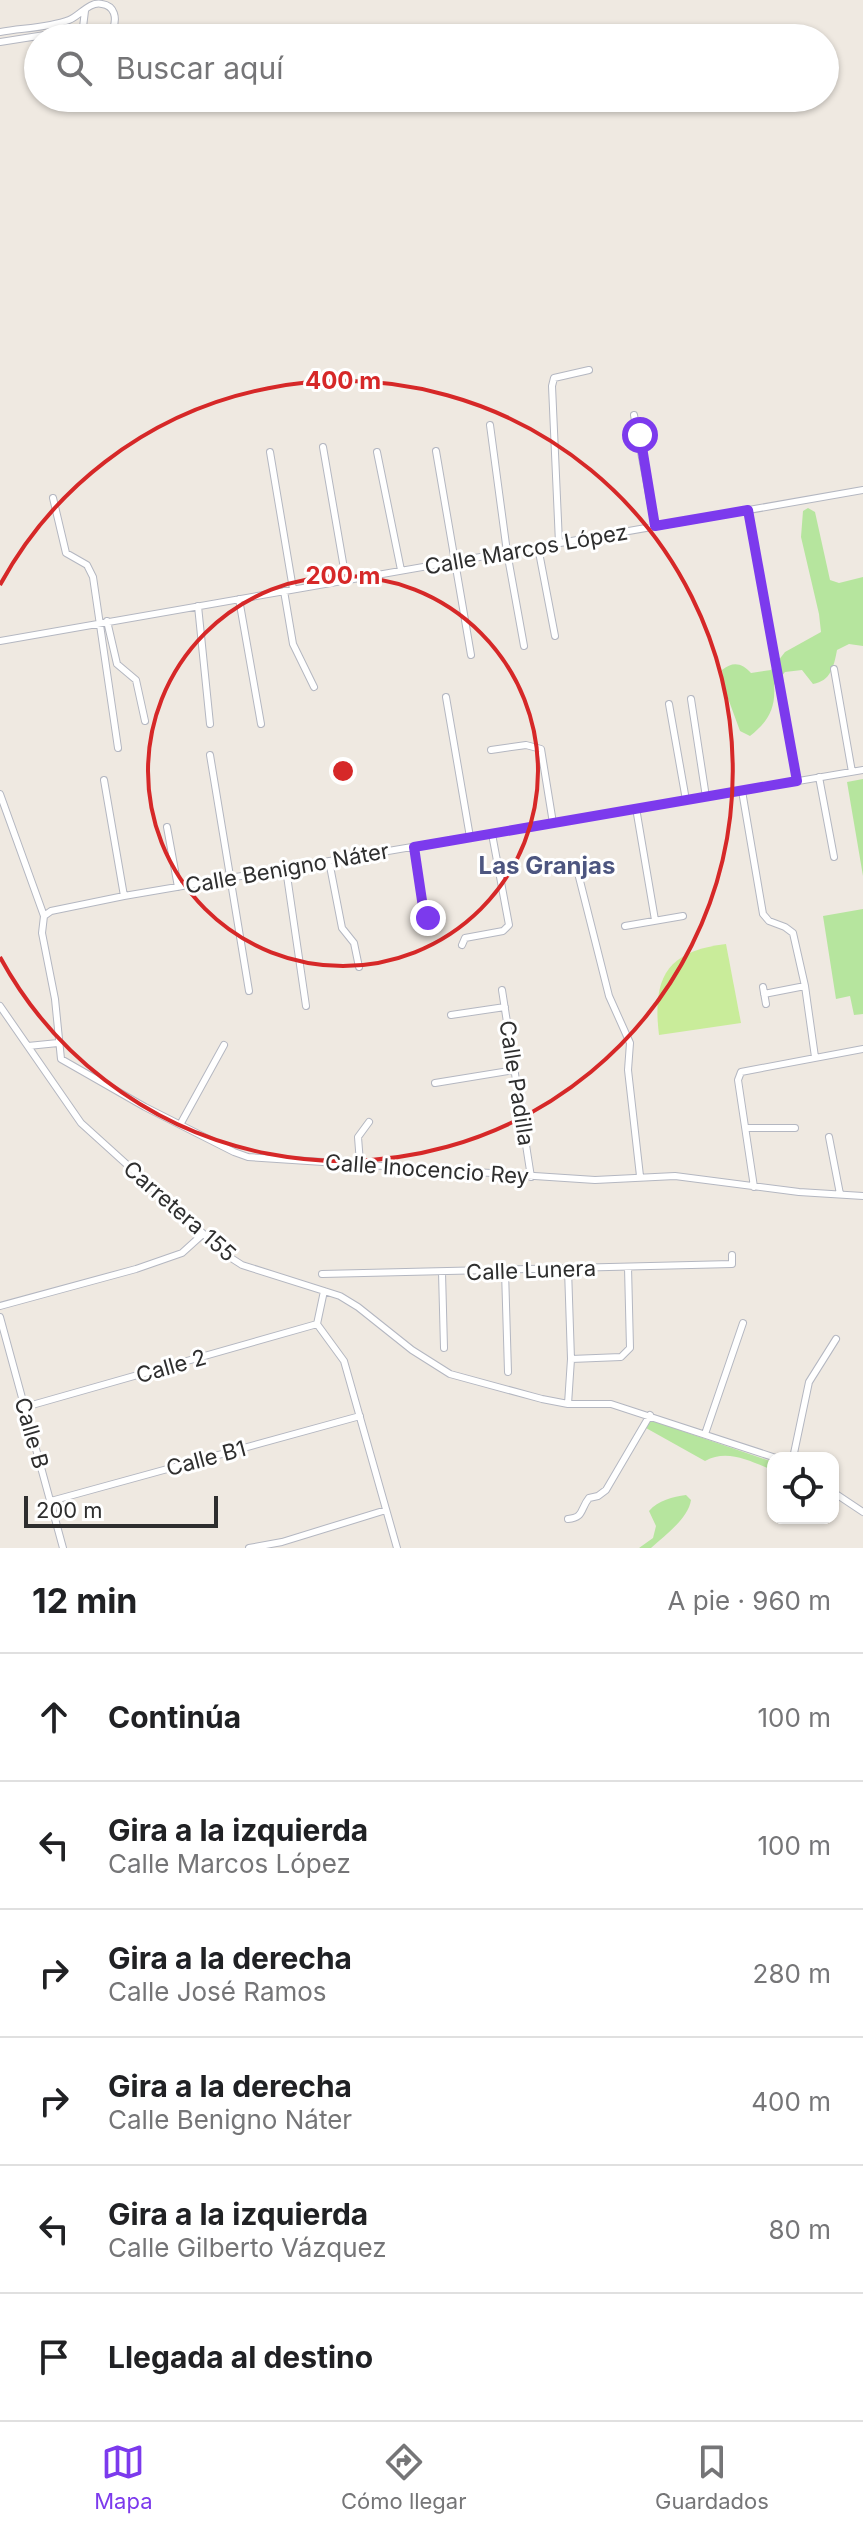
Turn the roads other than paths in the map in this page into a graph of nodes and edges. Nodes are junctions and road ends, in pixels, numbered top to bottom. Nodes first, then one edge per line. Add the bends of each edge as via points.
1 (103, 2) edge
2 (88, 5) edge
3 (45, 24) edge
4 (83, 24) edge
5 (113, 24) edge
6 (24, 28) edge
7 (0, 32) edge
8 (24, 38) edge
9 (0, 42) edge
10 (589, 370) dead end
11 (634, 415) dead end
12 (490, 425) dead end
13 (323, 447) dead end
14 (436, 451) dead end
15 (270, 452) dead end
16 (377, 452) dead end
17 (863, 490) edge
18 (53, 498) dead end
19 (748, 510) junction
20 (655, 526) junction
21 (559, 543) junction
22 (538, 547) junction
23 (507, 552) junction
24 (455, 561) junction
25 (401, 570) junction
26 (346, 580) junction
27 (293, 589) junction
28 (284, 591) junction
29 (239, 599) junction
30 (198, 606) junction
31 (107, 621) junction
32 (98, 623) junction
33 (555, 636) dead end
34 (0, 641) edge
35 (524, 646) dead end
36 (471, 655) dead end
37 (834, 669) dead end
38 (314, 687) dead end
39 (446, 697) dead end
40 (691, 699) dead end
41 (669, 704) dead end
42 (145, 721) dead end
43 (210, 724) dead end
44 (261, 724) dead end
45 (118, 748) dead end
46 (491, 750) dead end
47 (210, 755) dead end
48 (863, 770) edge
49 (852, 772) junction
50 (819, 777) junction
51 (104, 780) dead end
52 (797, 781) junction
53 (742, 791) junction
54 (0, 794) edge
55 (706, 797) junction
56 (686, 800) junction
57 (636, 808) junction
58 (553, 823) junction
59 (167, 827) dead end
60 (492, 834) junction
61 (470, 837) junction
62 (414, 847) junction
63 (834, 857) dead end
64 (329, 861) junction
65 (286, 869) junction
66 (579, 877) dead end
67 (230, 879) junction
68 (178, 887) junction
69 (124, 896) junction
70 (44, 916) junction
71 (683, 916) dead end
72 (435, 917) dead end
73 (655, 920) junction
74 (625, 926) dead end
75 (462, 945) dead end
76 (359, 967) dead end
77 (805, 986) junction
78 (502, 990) dead end
79 (249, 991) dead end
80 (766, 1004) dead end
81 (0, 1006) edge
82 (306, 1006) dead end
83 (505, 1007) junction
84 (451, 1015) dead end
85 (58, 1043) junction
86 (224, 1045) dead end
87 (28, 1046) junction
88 (863, 1049) edge
89 (815, 1057) junction
90 (515, 1070) junction
91 (435, 1083) dead end
92 (369, 1122) dead end
93 (181, 1123) junction
94 (747, 1128) junction
95 (795, 1128) dead end
96 (829, 1137) dead end
97 (360, 1163) junction
98 (640, 1176) junction
99 (531, 1177) junction
100 (754, 1187) junction
101 (840, 1194) junction
102 (863, 1196) edge
103 (203, 1234) junction
104 (732, 1255) dead end
105 (628, 1267) junction
106 (568, 1269) junction
107 (505, 1271) junction
108 (442, 1272) junction
109 (322, 1274) dead end
110 (324, 1291) junction
111 (0, 1306) edge
112 (0, 1317) edge
113 (743, 1323) dead end
114 (317, 1324) junction
115 (836, 1339) dead end
116 (444, 1348) dead end
117 (571, 1359) junction
118 (508, 1372) dead end
119 (568, 1404) junction
120 (25, 1407) junction
121 (650, 1415) junction
122 (360, 1416) junction
123 (705, 1434) junction
124 (794, 1452) edge
125 (767, 1455) edge
126 (839, 1496) edge
127 (51, 1501) junction
128 (386, 1510) junction
129 (863, 1512) edge
130 (568, 1519) dead end
131 (284, 1545) edge
132 (63, 1548) edge
133 (249, 1548) edge
134 (397, 1548) edge

1 - 2 street
1 - 5 street via 114,14
2 - 3 street via 68,20
2 - 4 street
6 - 7 street
8 - 9 street
10 - 21 street via 554,378 552,386
11 - 20 street
12 - 23 street
13 - 26 street
14 - 24 street
15 - 27 street
16 - 25 street
17 - 19 street, Calle Marcos López
18 - 32 street via 66,553 87,565 93,577
19 - 20 street, Calle Marcos López
19 - 52 street
20 - 21 street, Calle Marcos López
21 - 22 street, Calle Marcos López
22 - 23 street, Calle Marcos López
22 - 33 street
23 - 24 street, Calle Marcos López
23 - 35 street
24 - 25 street, Calle Marcos López
24 - 36 street
25 - 26 street, Calle Marcos López
26 - 27 street, Calle Marcos López
27 - 28 street, Calle Marcos López
28 - 29 street, Calle Marcos López
28 - 38 street via 293,644
29 - 30 street, Calle Marcos López
29 - 44 street
30 - 31 street, Calle Marcos López
30 - 43 street
31 - 32 street, Calle Marcos López
31 - 42 street via 117,664 136,680
32 - 34 street, Calle Marcos López
32 - 45 street
37 - 49 street
39 - 61 street
40 - 55 street
41 - 56 street
46 - 58 street via 526,745 541,749
47 - 67 street
48 - 49 street, Calle Benigno Náter
49 - 50 street, Calle Benigno Náter
50 - 52 street, Calle Benigno Náter
50 - 63 street
51 - 69 street
52 - 53 street, Calle Benigno Náter
53 - 55 street, Calle Benigno Náter
53 - 77 street via 763,914 793,933
54 - 70 street
55 - 56 street, Calle Benigno Náter
56 - 57 street, Calle Benigno Náter
57 - 58 street, Calle Benigno Náter
57 - 73 street
58 - 60 street, Calle Benigno Náter
59 - 68 street
60 - 61 street, Calle Benigno Náter
60 - 75 street via 509,925 503,931 465,938
61 - 62 street, Calle Benigno Náter
62 - 64 street, Calle Benigno Náter
62 - 72 street via 424,914
64 - 65 street, Calle Benigno Náter
64 - 76 street via 342,928 354,943
65 - 67 street, Calle Benigno Náter
65 - 82 street
66 - 98 street via 609,996 630,1043 628,1070
67 - 68 street, Calle Benigno Náter
67 - 79 street
68 - 69 street, Calle Benigno Náter
69 - 70 street, Calle Benigno Náter
70 - 85 street
71 - 73 street
73 - 74 street
77 - 80 street via 764,990
77 - 89 street
78 - 83 street, Calle Padilla
81 - 87 street, Carretera 155
83 - 84 street
83 - 90 street, Calle Padilla
85 - 87 street
85 - 93 street, Calle Inocencio Rey via 61,1059
86 - 93 street
87 - 103 street, Carretera 155 via 81,1123
88 - 89 street
89 - 94 street via 741,1072
90 - 91 street
90 - 99 street, Calle Padilla
92 - 97 street via 358,1137
93 - 97 street, Calle Inocencio Rey via 248,1157
94 - 95 street
94 - 100 street
96 - 101 street
97 - 99 street, Calle Inocencio Rey
98 - 99 street, Calle Inocencio Rey
98 - 100 street, Calle Inocencio Rey
100 - 101 street, Calle Inocencio Rey
101 - 102 street, Calle Inocencio Rey
103 - 110 street, Carretera 155 via 242,1265
103 - 111 street via 182,1253
104 - 105 street, Calle Lunera via 732,1264
105 - 106 street, Calle Lunera
105 - 117 street via 630,1348 621,1357
106 - 107 street, Calle Lunera
106 - 117 street
107 - 108 street, Calle Lunera
107 - 118 street
108 - 109 street, Calle Lunera
108 - 116 street
110 - 114 street
110 - 119 street, Carretera 155 via 358,1307 450,1374
112 - 120 street, Calle B
113 - 123 street
114 - 120 street, Calle 2
114 - 122 street via 344,1361
115 - 124 street via 809,1382
117 - 119 street
119 - 121 street, Carretera 155 via 611,1404
120 - 127 street, Calle B
121 - 123 street, Carretera 155
121 - 130 street via 606,1490 589,1498 577,1518
122 - 127 street, Calle B1
122 - 128 street
123 - 125 street, Carretera 155
126 - 129 street
127 - 132 street, Calle B
128 - 131 street
128 - 134 street
131 - 133 street

